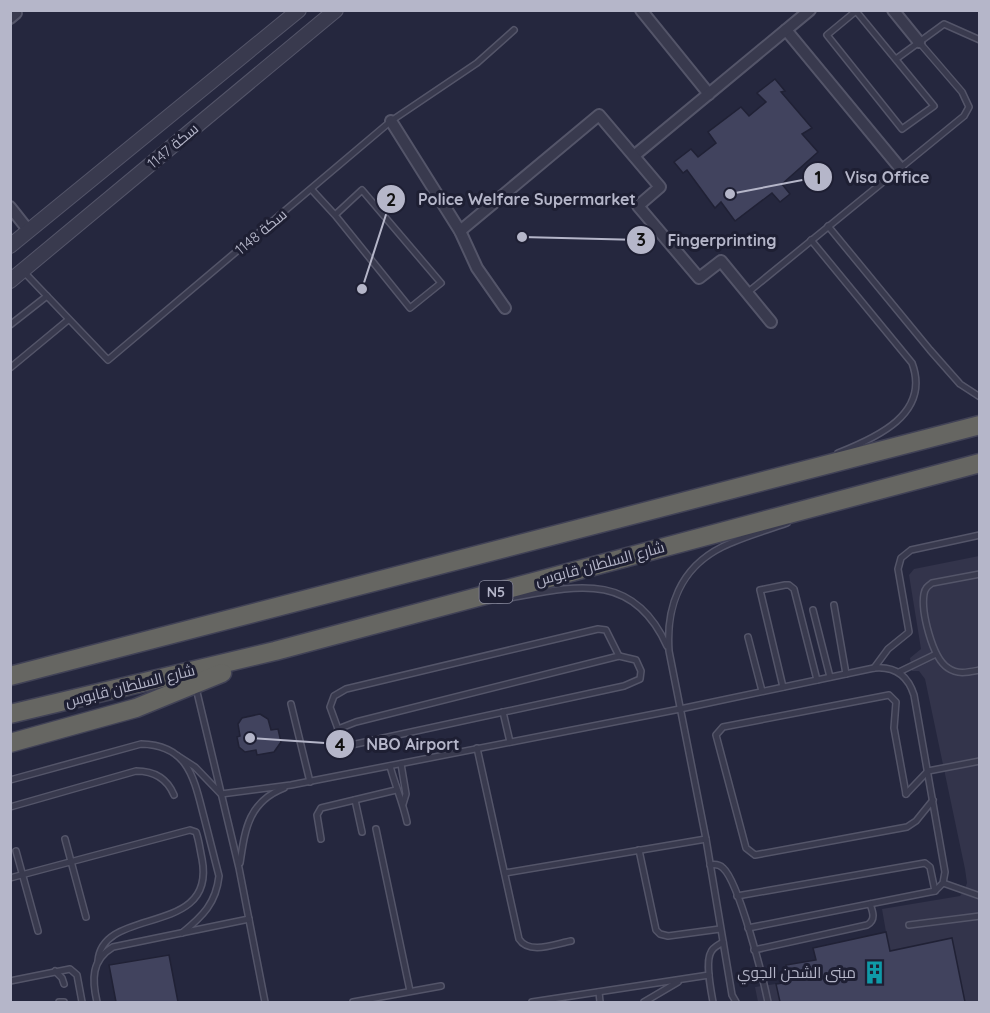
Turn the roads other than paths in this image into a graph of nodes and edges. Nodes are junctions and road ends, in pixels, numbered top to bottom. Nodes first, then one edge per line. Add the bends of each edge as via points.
1 (14, 10) edge
2 (299, 10) edge
3 (336, 10) edge
4 (641, 10) edge
5 (810, 10) edge
6 (893, 10) edge
7 (10, 18) edge
8 (514, 30) dead end
9 (786, 30) junction
10 (980, 40) edge
11 (919, 42) junction
12 (896, 60) junction
13 (709, 94) junction
14 (391, 121) junction
15 (635, 155) junction
16 (900, 168) junction
17 (312, 190) junction
18 (10, 207) edge
19 (335, 215) junction
20 (828, 226) junction
21 (29, 231) junction
22 (460, 231) junction
23 (811, 240) junction
24 (10, 246) edge
25 (22, 271) junction
26 (10, 281) edge
27 (747, 292) junction
28 (47, 296) junction
29 (505, 308) dead end
30 (68, 320) junction
31 (771, 322) dead end
32 (10, 325) edge
33 (10, 368) edge
34 (980, 397) edge
35 (980, 425) edge
36 (980, 463) edge
37 (784, 475) junction
38 (878, 490) junction
39 (800, 519) dead end
40 (789, 523) dead end
41 (980, 536) edge
42 (980, 574) edge
43 (491, 601) dead end
44 (480, 603) dead end
45 (834, 605) dead end
46 (813, 610) dead end
47 (412, 615) junction
48 (748, 637) dead end
49 (275, 651) junction
50 (669, 651) junction
51 (936, 654) junction
52 (619, 656) junction
53 (874, 668) junction
54 (980, 670) edge
55 (899, 672) junction
56 (846, 674) junction
57 (10, 676) edge
58 (830, 677) junction
59 (817, 680) junction
60 (195, 684) junction
61 (783, 687) junction
62 (762, 691) junction
63 (291, 704) dead end
64 (680, 709) junction
65 (502, 712) junction
66 (10, 714) edge
67 (338, 729) junction
68 (510, 742) junction
69 (10, 743) edge
70 (477, 748) junction
71 (178, 756) junction
72 (980, 761) edge
73 (400, 764) junction
74 (390, 766) junction
75 (928, 771) junction
76 (10, 780) edge
77 (310, 782) junction
78 (291, 785) junction
79 (396, 790) junction
80 (221, 794) junction
81 (174, 795) dead end
82 (355, 800) junction
83 (933, 800) junction
84 (403, 804) junction
85 (10, 807) edge
86 (406, 822) dead end
87 (376, 828) dead end
88 (362, 832) dead end
89 (65, 838) dead end
90 (321, 839) dead end
91 (705, 839) junction
92 (639, 850) junction
93 (16, 851) dead end
94 (71, 862) junction
95 (710, 864) junction
96 (239, 868) junction
97 (505, 873) junction
98 (23, 875) junction
99 (10, 878) edge
100 (944, 883) junction
101 (935, 891) junction
102 (737, 896) junction
103 (980, 896) edge
104 (870, 904) junction
105 (980, 916) edge
106 (86, 917) dead end
107 (249, 919) junction
108 (909, 925) dead end
109 (748, 928) junction
110 (720, 929) junction
111 (38, 931) dead end
112 (182, 933) junction
113 (571, 941) dead end
114 (723, 942) junction
115 (754, 950) junction
116 (98, 961) junction
117 (55, 971) junction
118 (709, 975) junction
119 (682, 979) junction
120 (10, 981) edge
121 (64, 984) dead end
122 (441, 986) dead end
123 (410, 992) junction
124 (599, 993) junction
125 (732, 995) junction
126 (367, 1001) edge
127 (82, 1002) edge
128 (97, 1002) edge
129 (265, 1002) edge
130 (353, 1002) edge
131 (532, 1002) edge
132 (600, 1002) edge
133 (644, 1002) edge
134 (713, 1002) edge
135 (731, 1002) edge
136 (736, 1002) edge
137 (768, 1002) edge

1 - 7 street via 16,13
2 - 21 street, سكة 1147
3 - 25 street, سكة 1147
4 - 13 street
5 - 9 street
6 - 11 street
8 - 14 lane, سكة 1148 via 477,63
9 - 13 street
9 - 16 street
10 - 11 lane via 944,24
11 - 12 lane
11 - 16 lane via 962,92 969,107
12 - 12 lane via 934,106 902,129 828,35 856,11
13 - 15 street
14 - 17 lane, سكة 1148
14 - 22 street
15 - 22 street via 599,115
15 - 27 street via 660,187 638,206 699,278 721,261
16 - 20 lane
17 - 19 lane
17 - 30 lane, سكة 1148 via 108,360
18 - 21 street
19 - 19 lane via 410,308 441,283 362,190
20 - 23 lane
20 - 34 lane via 960,384
21 - 24 street, سكة 1147
22 - 29 street via 477,268
23 - 27 lane
23 - 37 lane via 912,363 916,383 909,408 888,429
25 - 26 street, سكة 1147
25 - 28 lane, سكة 1148
27 - 31 street
28 - 30 lane, سكة 1148
28 - 32 lane
30 - 33 lane
35 - 37 highway
36 - 38 highway, شارع السلطان قابوس / N5
37 - 57 highway
38 - 39 lane
38 - 47 highway, شارع السلطان قابوس / N5
40 - 50 lane via 722,547 689,573 670,610
41 - 53 lane via 911,550 901,558 898,569 909,632 888,649
42 - 51 lane via 936,581 926,588 925,613
43 - 50 lane via 571,588 613,591 648,614
44 - 47 lane
45 - 56 lane
46 - 58 lane
47 - 49 highway, شارع السلطان قابوس / N5
48 - 62 lane
49 - 60 highway
49 - 66 highway, شارع السلطان قابوس / N5
50 - 64 lane
51 - 54 lane via 952,670
51 - 55 lane
52 - 65 lane via 636,660 640,680
52 - 67 lane
52 - 67 lane via 606,630 598,629 346,689 334,696 330,707
53 - 55 lane
53 - 56 lane
55 - 75 lane via 914,695
56 - 58 lane
58 - 59 lane
59 - 61 lane
59 - 61 lane via 794,589 785,585 760,590
60 - 69 highway via 136,708
60 - 80 lane
61 - 62 lane
62 - 64 lane
63 - 77 lane
64 - 68 lane
64 - 91 lane
65 - 67 lane via 342,747 336,741
65 - 68 lane
68 - 70 lane
70 - 73 lane
70 - 97 lane
71 - 76 lane via 161,746 141,744
71 - 80 lane via 195,767
71 - 112 lane via 195,781 219,876 209,908
72 - 75 lane
73 - 74 lane
73 - 84 lane
74 - 77 lane
74 - 79 lane
75 - 83 lane
75 - 83 lane via 906,794 894,728 896,702 885,695 720,729 716,738 746,848 751,854 907,826
77 - 78 lane
78 - 80 lane
78 - 96 lane via 273,792 254,811 246,827
79 - 82 lane
79 - 84 lane
80 - 96 lane
81 - 85 lane via 160,776 136,771
82 - 88 lane
82 - 90 lane via 319,810
83 - 100 lane
84 - 86 lane
87 - 123 lane
89 - 94 lane
91 - 92 lane
91 - 95 lane
92 - 97 lane
92 - 110 lane via 660,934
93 - 98 lane
94 - 98 lane
94 - 106 lane
94 - 116 lane via 190,830 197,834 204,875 194,900 113,935 103,943
95 - 102 lane via 725,870
95 - 110 lane
96 - 107 lane
97 - 113 lane via 521,943 533,948
98 - 99 lane
98 - 111 lane
100 - 101 lane
100 - 103 lane
101 - 102 lane via 930,867 925,863
101 - 104 lane
102 - 109 lane
104 - 109 lane
104 - 115 lane via 873,917 867,925
105 - 108 lane
107 - 112 lane
107 - 129 lane
109 - 115 lane
110 - 114 lane
112 - 116 lane via 120,945
114 - 118 lane via 711,951
114 - 125 lane
115 - 137 lane
116 - 128 lane via 93,981
117 - 120 lane
117 - 121 lane
117 - 127 lane via 66,969 75,973
118 - 119 lane
118 - 134 lane
119 - 124 lane
119 - 133 lane
122 - 123 lane
123 - 126 lane
124 - 131 lane
124 - 132 lane
125 - 135 lane
125 - 136 lane
126 - 130 lane

